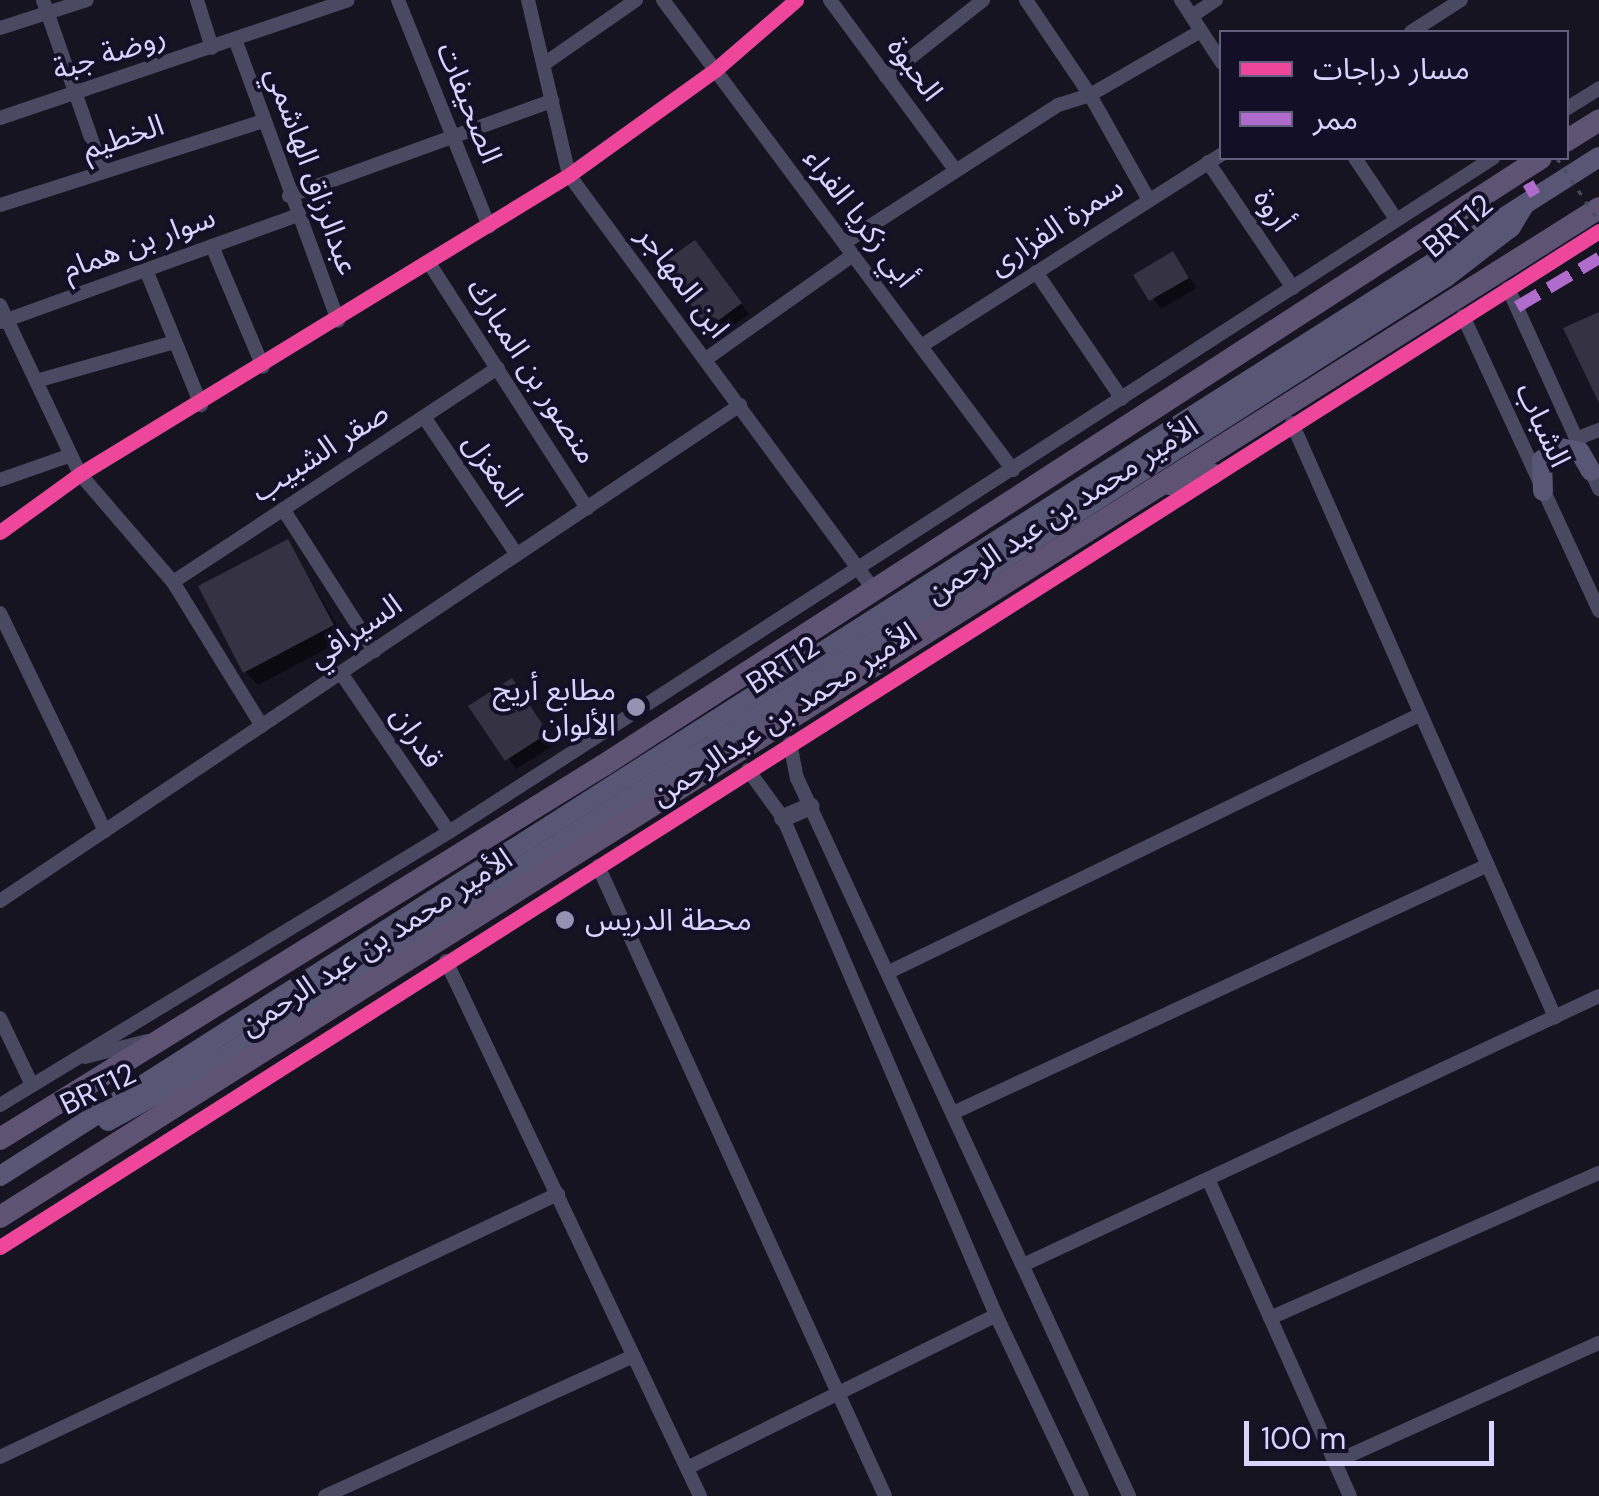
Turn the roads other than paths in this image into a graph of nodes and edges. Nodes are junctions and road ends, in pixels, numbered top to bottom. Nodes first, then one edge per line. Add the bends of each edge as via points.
1 (87, 0) edge
2 (197, 0) edge
3 (348, 0) edge
4 (398, 0) edge
5 (528, 0) edge
6 (636, 0) edge
7 (662, 0) edge
8 (796, 0) edge
9 (830, 0) edge
10 (983, 0) edge
11 (1026, 0) edge
12 (1182, 0) edge
13 (1216, 0) edge
14 (1462, 0) edge
15 (44, 7) edge
16 (1192, 16) junction
17 (0, 28) edge
18 (1201, 30) junction
19 (1413, 30) edge
20 (235, 40) junction
21 (212, 48) junction
22 (1219, 57) edge
23 (544, 64) junction
24 (715, 70) junction
25 (886, 77) junction
26 (1599, 88) edge
27 (76, 92) junction
28 (1090, 94) junction
29 (552, 101) junction
30 (1569, 107) edge
31 (0, 118) edge
32 (1599, 120) edge
33 (264, 122) junction
34 (454, 136) junction
35 (1569, 139) edge
36 (1219, 156) edge
37 (1599, 157) edge
38 (1356, 160) edge
39 (1489, 160) edge
40 (1538, 160) edge
41 (1208, 162) junction
42 (956, 171) junction
43 (103, 172) junction
44 (570, 176) junction
45 (289, 196) junction
46 (1148, 200) junction
47 (0, 206) edge
48 (1599, 208) edge
49 (296, 216) junction
50 (1396, 219) junction
51 (490, 226) junction
52 (1599, 231) edge
53 (212, 246) junction
54 (849, 249) junction
55 (430, 263) junction
56 (146, 270) junction
57 (1036, 272) junction
58 (1292, 288) junction
59 (1508, 288) junction
60 (0, 305) edge
61 (1463, 316) junction
62 (3, 321) edge
63 (338, 321) junction
64 (175, 342) junction
65 (921, 346) junction
66 (706, 359) junction
67 (263, 367) junction
68 (498, 368) junction
69 (36, 382) junction
70 (1122, 399) junction
71 (200, 406) junction
72 (740, 406) junction
73 (424, 417) junction
74 (1292, 423) junction
75 (1599, 430) edge
76 (1578, 438) junction
77 (71, 455) junction
78 (1013, 470) junction
79 (2, 474) edge
80 (80, 474) junction
81 (1212, 474) junction
82 (1595, 480) edge
83 (1146, 490) junction
84 (1543, 491) junction
85 (587, 508) junction
86 (283, 510) junction
87 (0, 532) edge
88 (518, 555) junction
89 (858, 568) junction
90 (173, 582) junction
91 (874, 590) junction
92 (1599, 611) edge
93 (0, 613) edge
94 (956, 625) junction
95 (374, 651) junction
96 (340, 674) junction
97 (1421, 714) junction
98 (262, 726) junction
99 (790, 743) junction
100 (748, 770) junction
101 (811, 806) junction
102 (783, 818) junction
103 (105, 831) junction
104 (448, 832) junction
105 (1488, 865) junction
106 (598, 866) junction
107 (0, 902) edge
108 (446, 961) junction
109 (889, 972) junction
110 (1599, 996) edge
111 (1555, 1016) junction
112 (0, 1018) edge
113 (162, 1038) junction
114 (60, 1066) junction
115 (32, 1085) junction
116 (0, 1105) edge
117 (954, 1112) junction
118 (0, 1139) edge
119 (1599, 1173) edge
120 (0, 1176) edge
121 (1209, 1181) junction
122 (54, 1183) junction
123 (558, 1194) junction
124 (0, 1218) edge
125 (26, 1230) junction
126 (0, 1247) edge
127 (1023, 1265) junction
128 (996, 1314) junction
129 (1270, 1318) junction
130 (1599, 1343) edge
131 (634, 1356) junction
132 (840, 1396) junction
133 (0, 1457) edge
134 (1335, 1462) junction
135 (686, 1468) junction
136 (324, 1496) edge
137 (700, 1496) edge
138 (885, 1496) edge
139 (1082, 1496) edge
140 (1128, 1496) edge
141 (1350, 1496) edge

1 - 15 street
2 - 21 street
3 - 20 street, روضة جبة
4 - 34 street, الصحيفات
5 - 23 street, ابن المهاجر
6 - 23 street
7 - 24 street, أبي زكريا الفراء
8 - 24 street
9 - 25 street, الحبوة
10 - 25 street
11 - 28 street
12 - 16 street
13 - 16 street
14 - 19 street
15 - 17 street
15 - 27 street
16 - 18 street
18 - 22 street
18 - 28 street
20 - 21 street, روضة جبة
20 - 33 street, عبدالرزاق الهاشمي
21 - 27 street, روضة جبة
23 - 29 street, ابن المهاجر
24 - 44 street
24 - 54 street, أبي زكريا الفراء
25 - 42 street, الحبوة
26 - 30 street
27 - 31 street, روضة جبة
27 - 43 street
28 - 42 street via 1058,105
28 - 46 street
29 - 34 street
29 - 44 street, ابن المهاجر
32 - 35 main road
33 - 43 street, الخطيم
33 - 45 street, عبدالرزاق الهاشمي
34 - 45 street
34 - 51 street, الصحيفات
36 - 41 street, سمرة الفزارى
37 - 120 main road, BRT12
38 - 50 street
39 - 50 street
40 - 91 main road, الأمير محمد بن عبد الرحمن
41 - 46 street, سمرة الفزارى
41 - 58 street, أروة
42 - 54 street
43 - 47 street, الخطيم
44 - 51 street
44 - 66 street, ابن المهاجر
45 - 49 street, عبدالرزاق الهاشمي
46 - 57 street, سمرة الفزارى
48 - 83 main road, الأمير محمد بن عبد الرحمن
49 - 53 street, سوار بن همام
49 - 63 street, عبدالرزاق الهاشمي
50 - 58 street
51 - 55 street
52 - 59 street, الأمير محمد بن عبدالرحمن
53 - 56 street, سوار بن همام
53 - 67 street
54 - 65 street, أبي زكريا الفراء
54 - 66 street
55 - 63 street
55 - 68 street, منصور بن المبارك
56 - 62 street, سوار بن همام
56 - 64 street
57 - 65 street, سمرة الفزارى
57 - 70 street
58 - 70 street
59 - 61 street, الأمير محمد بن عبدالرحمن
59 - 76 street, الشباب
60 - 62 street
61 - 74 street, الأمير محمد بن عبدالرحمن
61 - 84 street, الشباب
62 - 69 street
63 - 67 street
64 - 69 street
64 - 71 street
65 - 78 street, أبي زكريا الفراء
66 - 72 street, ابن المهاجر
67 - 71 street
68 - 73 street, صقر الشبيب
68 - 85 street, منصور بن المبارك
69 - 77 street
70 - 78 street
71 - 80 street
72 - 85 street, السيرافي
72 - 89 street, ابن المهاجر
73 - 86 street, صقر الشبيب
73 - 88 street, المغزل
74 - 81 street, الأمير محمد بن عبدالرحمن
74 - 97 street
75 - 76 street
76 - 82 street, الشباب
77 - 79 street
77 - 80 street
78 - 89 street
80 - 87 street
80 - 90 street
81 - 83 main road
81 - 94 street, الأمير محمد بن عبدالرحمن
82 - 84 main road via 1580,452 1550,452 1539,470
83 - 94 main road, الأمير محمد بن عبد الرحمن
84 - 92 street, الشباب
85 - 88 street, السيرافي
86 - 90 street, صقر الشبيب
86 - 95 street
88 - 95 street, السيرافي
89 - 91 street, ابن المهاجر
89 - 104 street
90 - 98 street
91 - 113 main road, الأمير محمد بن عبد الرحمن
93 - 103 street
94 - 99 street, الأمير محمد بن عبدالرحمن
94 - 122 main road, الأمير محمد بن عبد الرحمن
95 - 96 street, السيرافي
96 - 98 street, السيرافي
96 - 104 street, قدران
97 - 105 street
97 - 109 street
98 - 103 street, السيرافي
99 - 100 street, الأمير محمد بن عبدالرحمن
99 - 101 street
100 - 102 street
100 - 106 street, الأمير محمد بن عبدالرحمن
101 - 102 street
101 - 109 street
102 - 128 street
103 - 107 street, السيرافي
104 - 114 street
105 - 111 street
105 - 117 street
106 - 108 street, الأمير محمد بن عبدالرحمن
106 - 132 street
108 - 123 street
108 - 125 street, الأمير محمد بن عبدالرحمن
109 - 117 street
110 - 111 street
111 - 121 street
112 - 115 street
113 - 114 street
113 - 118 main road, الأمير محمد بن عبد الرحمن
114 - 115 street
115 - 116 street
117 - 127 street
119 - 129 street
121 - 127 street
121 - 129 street
122 - 124 main road, الأمير محمد بن عبد الرحمن
122 - 125 street
123 - 131 street
123 - 133 street
125 - 126 street, الأمير محمد بن عبدالرحمن
127 - 140 street
128 - 132 street
128 - 139 street
129 - 134 street
130 - 134 street
131 - 135 street
131 - 136 street
132 - 135 street
132 - 138 street
134 - 141 street
135 - 137 street

